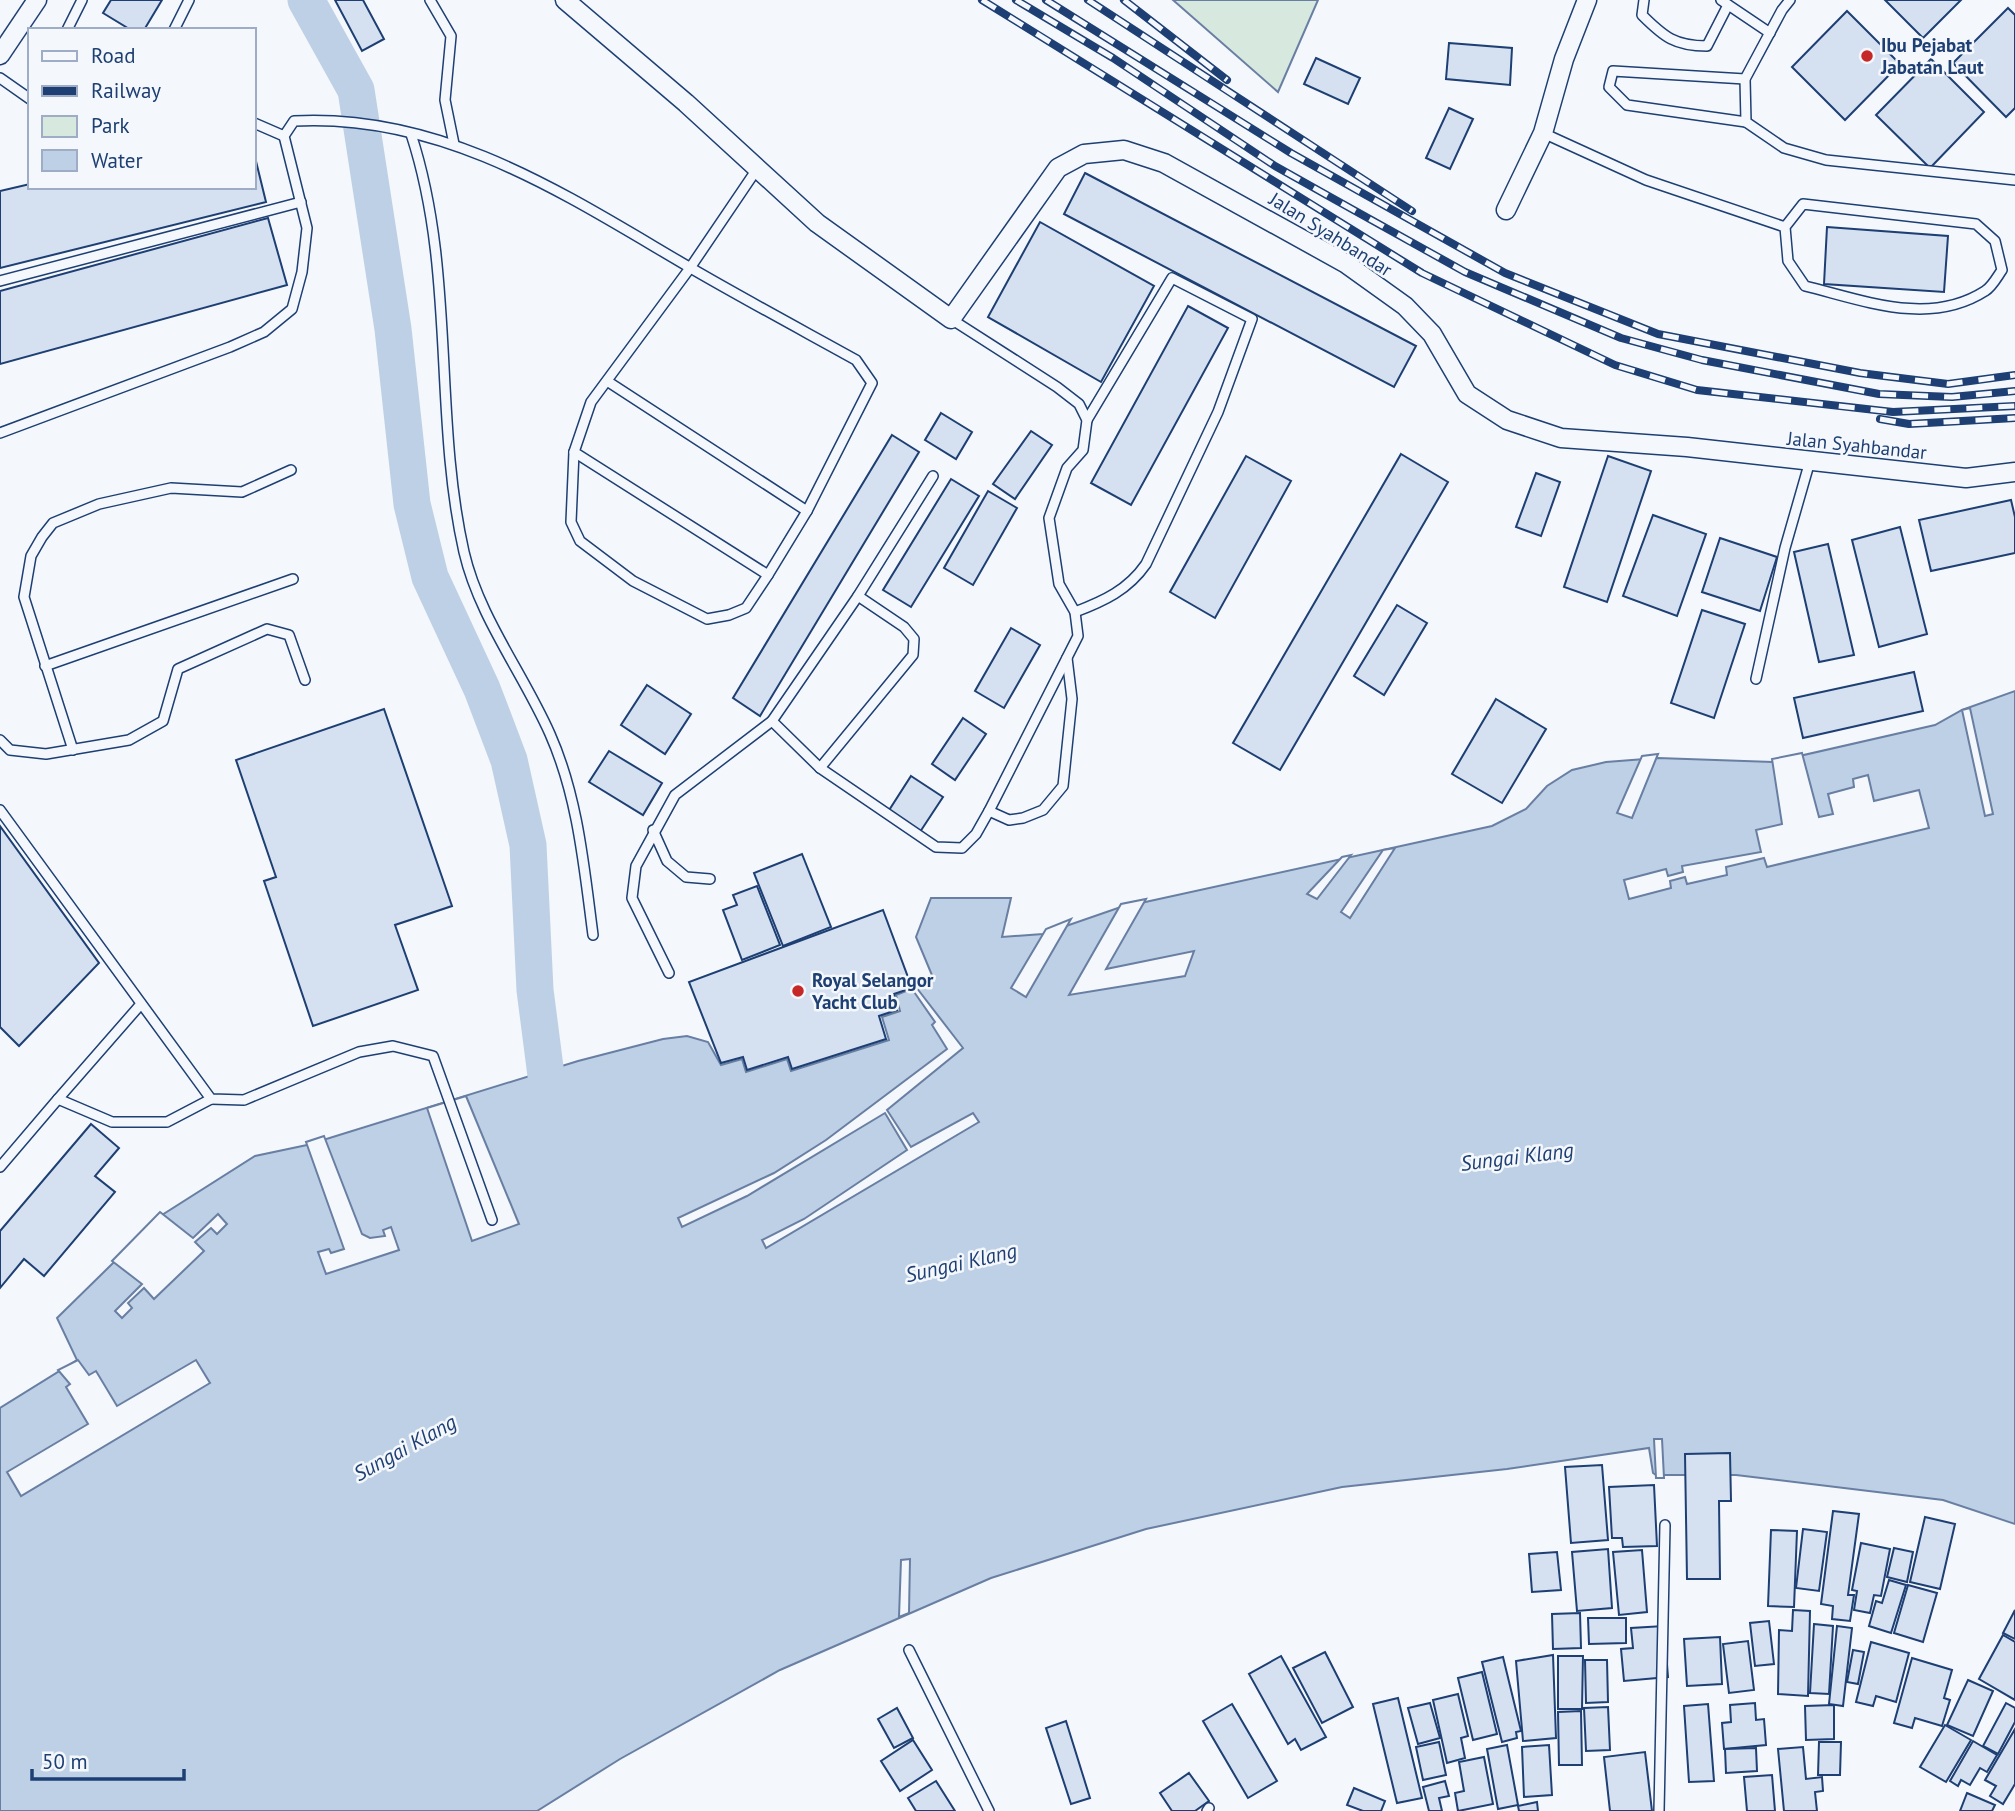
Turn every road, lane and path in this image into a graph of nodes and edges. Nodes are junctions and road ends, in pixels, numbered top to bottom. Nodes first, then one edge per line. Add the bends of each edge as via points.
1 (37, 0) edge
2 (82, 0) edge
3 (189, 0) edge
4 (430, 0) edge
5 (565, 0) edge
6 (1587, 0) edge
7 (1644, 0) edge
8 (1790, 0) edge
9 (1725, 2) edge
10 (68, 28) edge
11 (175, 28) edge
12 (1770, 33) junction
13 (0, 55) edge
14 (0, 78) edge
15 (1745, 79) junction
16 (28, 98) edge
17 (1745, 122) junction
18 (256, 124) edge
19 (411, 134) junction
20 (1543, 134) junction
21 (284, 136) junction
22 (454, 144) junction
23 (757, 169) junction
24 (2015, 180) edge
25 (301, 202) junction
26 (1506, 210) dead end
27 (1785, 227) junction
28 (691, 268) junction
29 (0, 281) edge
30 (951, 319) junction
31 (607, 381) junction
32 (1087, 420) junction
33 (0, 433) edge
34 (575, 452) junction
35 (1810, 461) junction
36 (291, 470) dead end
37 (2015, 472) edge
38 (933, 476) dead end
39 (807, 511) junction
40 (768, 575) junction
41 (293, 579) dead end
42 (858, 596) junction
43 (1075, 612) junction
44 (1067, 656) junction
45 (45, 666) junction
46 (1756, 679) dead end
47 (305, 680) dead end
48 (772, 721) junction
49 (0, 740) edge
50 (73, 750) junction
51 (820, 768) junction
52 (0, 810) edge
53 (989, 811) junction
54 (653, 830) junction
55 (710, 879) dead end
56 (593, 935) dead end
57 (668, 973) dead end
58 (141, 1004) junction
59 (58, 1099) junction
60 (211, 1099) junction
61 (0, 1167) edge
62 (492, 1220) dead end
63 (1665, 1525) dead end
64 (909, 1650) dead end
65 (989, 1811) edge
66 (1659, 1811) edge

1 - 13 street
2 - 10 lane
3 - 11 lane
4 - 22 lane via 451,36 444,100
5 - 23 street
6 - 20 street
7 - 9 lane via 1642,15 1660,33 1683,46 1707,46
8 - 12 lane
9 - 12 lane
12 - 15 lane
14 - 16 lane
15 - 17 lane
15 - 17 lane via 1613,71 1609,88 1628,105
17 - 24 lane via 1784,148 1826,160
18 - 21 lane
19 - 21 lane via 338,119 294,121
19 - 22 lane
19 - 56 lane via 425,179 437,267 451,478 465,555 488,615 550,735 579,828
20 - 26 street
20 - 27 lane via 1646,180
21 - 25 lane
22 - 28 lane via 564,192
23 - 28 lane
23 - 30 street via 817,223
25 - 29 lane
25 - 33 lane via 307,228 292,309 264,332
27 - 27 lane via 1802,204 1976,224 1996,241 2002,270 1987,291 1946,307 1900,310 1805,286 1788,261
28 - 31 lane
28 - 39 lane via 856,360 873,383
30 - 32 lane via 1057,387 1079,404
30 - 35 street, Jalan Syahbandar via 1058,168 1084,154 1124,150 1164,163 1345,263 1405,306 1432,334 1467,394 1507,420 1561,438
31 - 34 lane via 591,402
31 - 39 lane
32 - 43 lane via 1083,450 1067,468 1049,518 1059,584
32 - 43 lane via 1171,278 1252,319 1218,412 1146,564 1133,583
34 - 40 lane
34 - 40 lane via 570,523 580,541 633,581 707,619 746,608
35 - 37 street, Jalan Syahbandar via 1966,478
35 - 46 lane via 1784,548
36 - 45 lane via 242,492 171,488 99,504 53,523 31,556 24,597
38 - 42 lane
39 - 40 lane
41 - 45 lane
42 - 48 lane
42 - 51 lane via 904,627 914,639 913,654
43 - 44 lane via 1078,636
44 - 53 lane
44 - 53 lane via 1072,699 1063,786 1043,810 1023,818 1009,820
45 - 50 lane
47 - 50 lane via 289,635 267,629 178,669 163,721 129,740
48 - 51 lane
48 - 54 lane via 675,795
49 - 50 lane via 10,750 46,754
51 - 53 lane via 936,847 962,848
52 - 58 lane
54 - 55 lane via 667,861 686,877
54 - 57 lane via 636,866 632,898
58 - 59 lane
58 - 60 lane
59 - 60 lane via 112,1122 167,1122
59 - 61 lane
60 - 62 lane via 244,1100 359,1052 393,1046 433,1056
63 - 66 lane
64 - 65 lane

